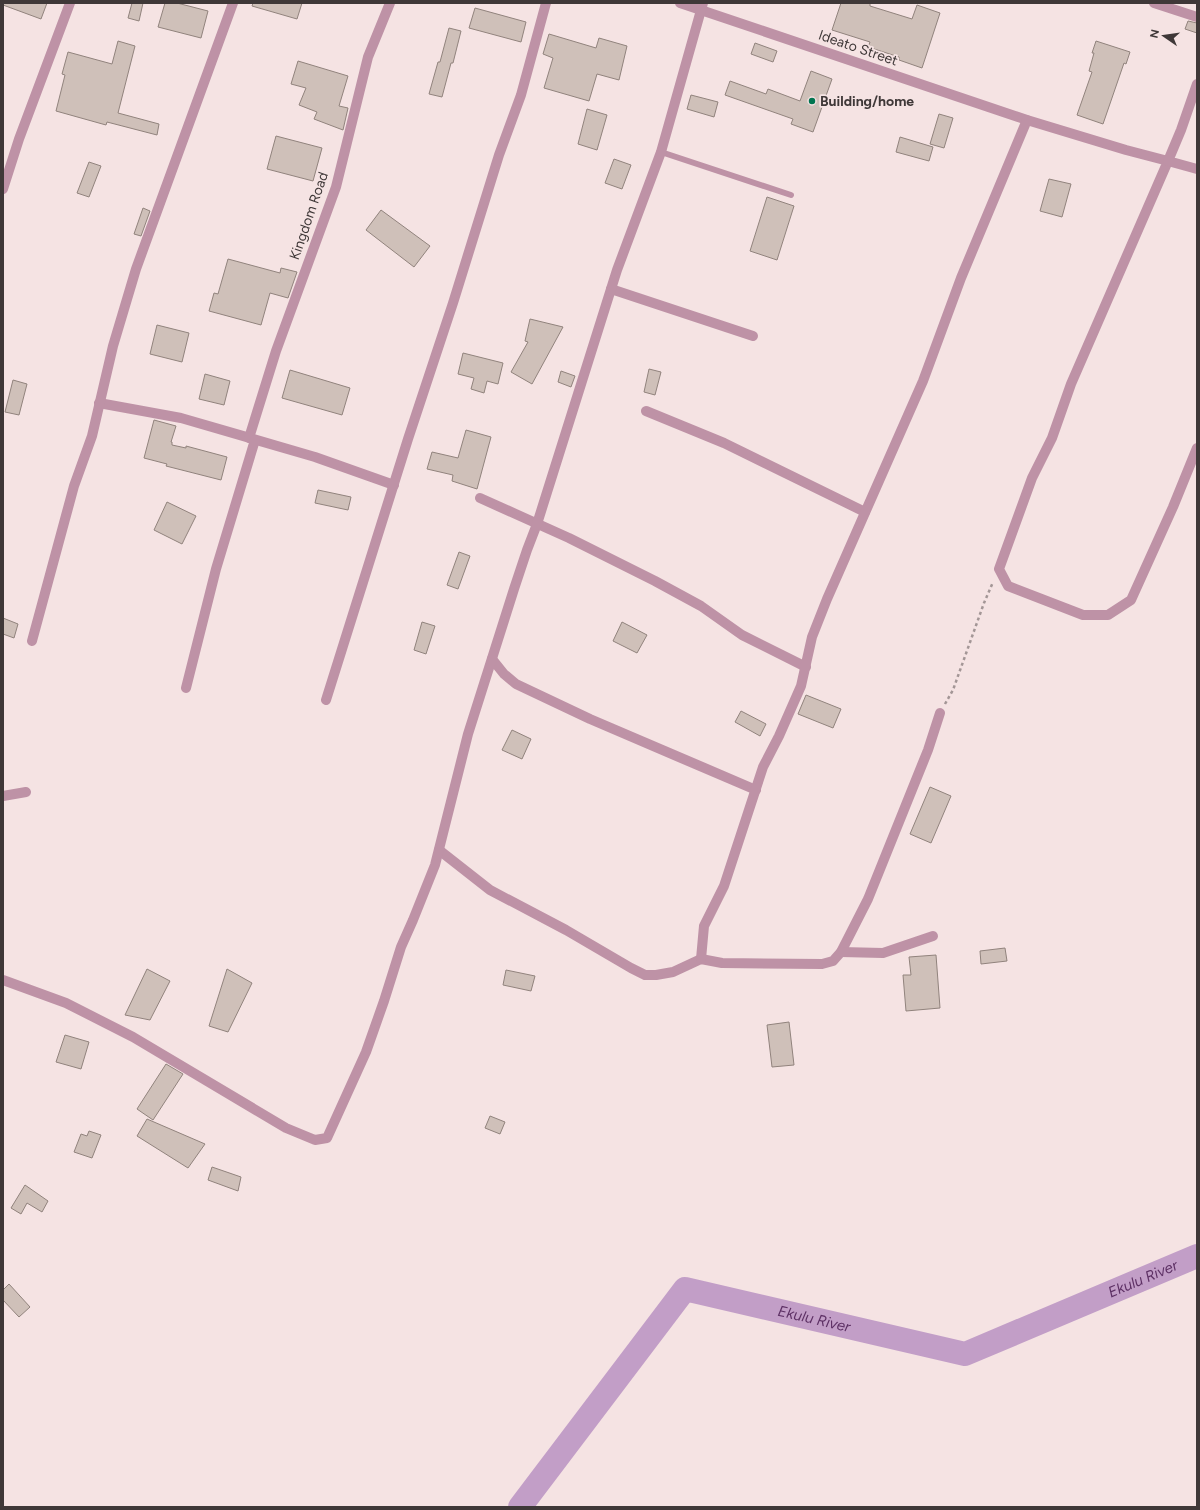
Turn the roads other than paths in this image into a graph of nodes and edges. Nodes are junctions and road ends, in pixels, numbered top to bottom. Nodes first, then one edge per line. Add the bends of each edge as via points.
1 (70, 3) edge
2 (233, 3) edge
3 (390, 3) edge
4 (546, 3) edge
5 (680, 3) edge
6 (1154, 3) edge
7 (702, 6) edge
8 (1197, 17) edge
9 (1197, 84) edge
10 (1027, 120) junction
11 (661, 152) junction
12 (1168, 161) junction
13 (1197, 169) edge
14 (3, 190) edge
15 (791, 196) dead end
16 (611, 288) junction
17 (753, 336) dead end
18 (99, 403) junction
19 (646, 411) dead end
20 (252, 439) junction
21 (1197, 448) edge
22 (394, 485) junction
23 (480, 498) dead end
24 (865, 512) junction
25 (537, 524) junction
26 (32, 641) dead end
27 (492, 659) junction
28 (806, 667) junction
29 (186, 688) dead end
30 (326, 700) dead end
31 (940, 713) road end
32 (756, 790) junction
33 (26, 792) dead end
34 (3, 796) edge
35 (439, 850) junction
36 (933, 936) dead end
37 (840, 952) junction
38 (701, 959) junction
39 (3, 980) edge

1 - 14 street
2 - 18 street via 136,269
3 - 20 street, Kingdom Road via 368,57 336,187 279,344
4 - 22 street via 521,95 499,155
5 - 7 street, Ideato Street
6 - 8 street
7 - 10 street, Ideato Street
7 - 11 street
9 - 12 street
10 - 12 street, Ideato Street
10 - 24 street via 961,278 923,381
11 - 15 lane
11 - 16 street
12 - 13 street, Ideato Street
12 - 21 street via 1072,384 1052,438 1032,478 999,569 1008,586 1083,615 1108,615 1131,600
16 - 17 street
16 - 25 street
18 - 20 street via 181,418
18 - 26 street via 92,436 72,494
19 - 24 street via 724,443
20 - 22 street
20 - 29 street, Kingdom Road
22 - 30 street
23 - 25 street
24 - 28 street via 812,637
25 - 27 street
25 - 28 street via 655,581 701,606 742,635
27 - 32 street via 516,684 590,719
27 - 35 street via 468,734
28 - 32 street via 801,686 763,767
31 - 37 street via 928,750 868,899
32 - 38 street via 724,886 704,926
33 - 34 street
35 - 38 street via 490,890 645,975 673,972
35 - 39 street via 428,883 400,947 366,1052 327,1138 315,1140 286,1128 133,1037 66,1003
36 - 37 street via 882,953
37 - 38 street via 833,960 822,964 722,964

